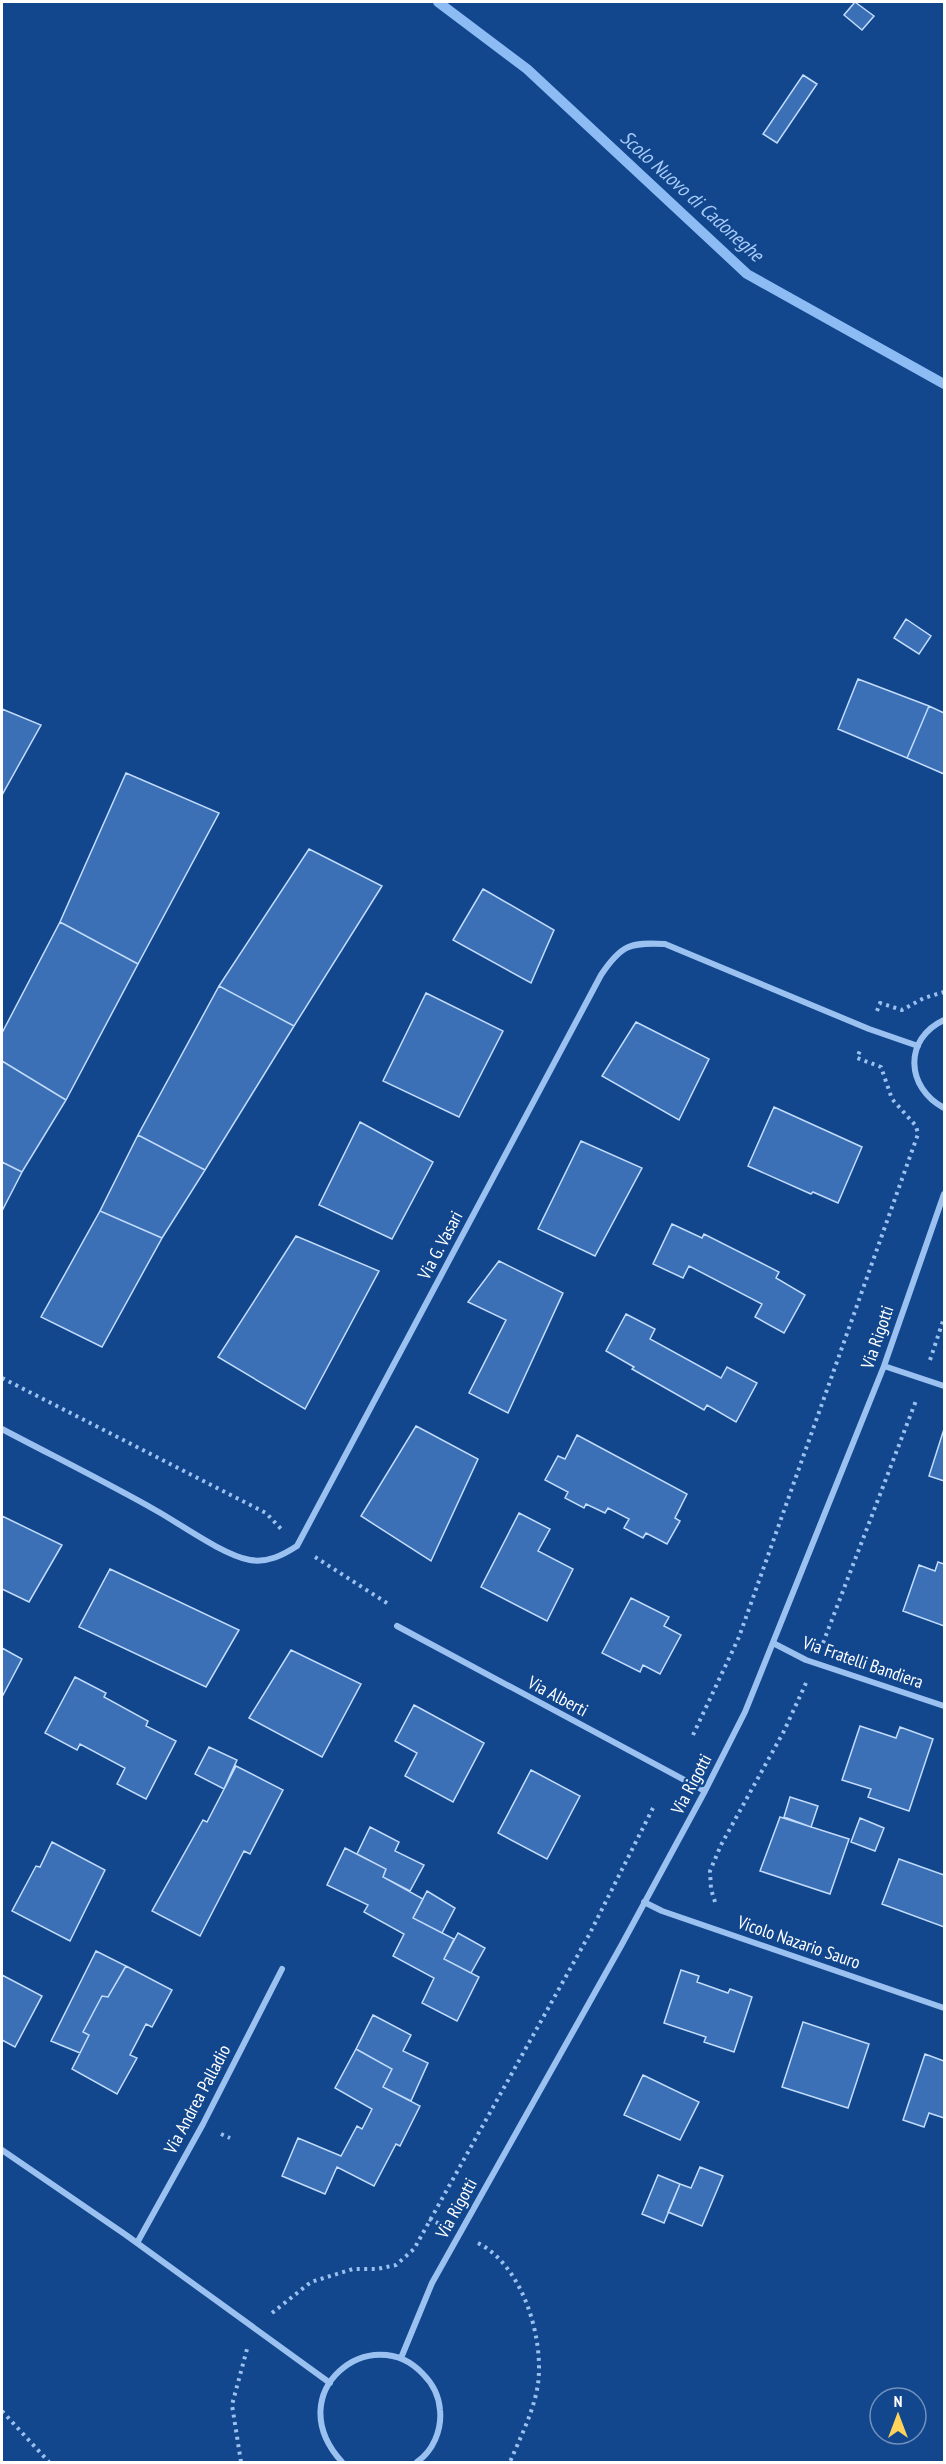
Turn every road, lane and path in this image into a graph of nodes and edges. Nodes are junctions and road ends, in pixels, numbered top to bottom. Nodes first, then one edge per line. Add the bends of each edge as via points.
1 (945, 992) edge
2 (880, 1003) dead end
3 (945, 1020) edge
4 (918, 1046) junction
5 (857, 1058) dead end
6 (945, 1108) edge
7 (945, 1194) edge
8 (945, 1318) edge
9 (884, 1366) junction
10 (2, 1378) edge
11 (924, 1380) junction
12 (945, 1386) edge
13 (2, 1429) edge
14 (266, 1513) dead end
15 (330, 1567) dead end
16 (397, 1626) joint
17 (773, 1643) junction
18 (815, 1663) junction
19 (945, 1706) edge
20 (693, 1735) dead end
21 (705, 1791) junction
22 (653, 1808) dead end
23 (644, 1902) junction
24 (715, 1902) dead end
25 (282, 1969) dead end
26 (945, 2008) edge
27 (2, 2150) edge
28 (137, 2243) junction
29 (488, 2248) dead end
30 (271, 2313) dead end
31 (246, 2351) dead end
32 (401, 2358) junction
33 (330, 2383) junction
34 (2, 2411) edge
35 (340, 2461) edge
36 (49, 2463) edge
37 (241, 2463) edge
38 (417, 2463) edge
39 (510, 2463) edge

1 - 2 path via 902,1010
3 - 4 street via 925,1034
4 - 6 street via 918,1083 925,1094
4 - 13 street, Via G. Vasari via 665,944 627,946 613,956 297,1546 283,1554 268,1560 235,1556
5 - 20 path via 881,1066 892,1100 916,1126 918,1134 739,1637
7 - 9 street, Via Rigotti
8 - 11 path
9 - 11 street
9 - 17 street, Via Rigotti
10 - 14 path
11 - 12 street
11 - 18 path
15 - 16 path via 404,1614
16 - 21 street, Via Alberti
17 - 18 street, Via Fratelli Bandiera
17 - 21 street, Via Rigotti via 745,1712
18 - 19 street, Via Fratelli Bandiera
18 - 24 path via 784,1731 710,1870
21 - 23 street, Via Rigotti
22 - 30 path via 589,1935 414,2249 396,2265 353,2269 311,2282
23 - 26 street, Vicolo Nazario Sauro
23 - 32 street, Via Rigotti via 442,2263
25 - 28 street, Via Andrea Palladio
27 - 28 street
28 - 33 street
29 - 39 path via 526,2300 539,2356 538,2385
31 - 37 path via 232,2405
32 - 33 street via 369,2356 352,2361
32 - 38 street via 430,2380 441,2413 433,2446
33 - 35 street via 321,2401 320,2418 323,2434
34 - 36 path

